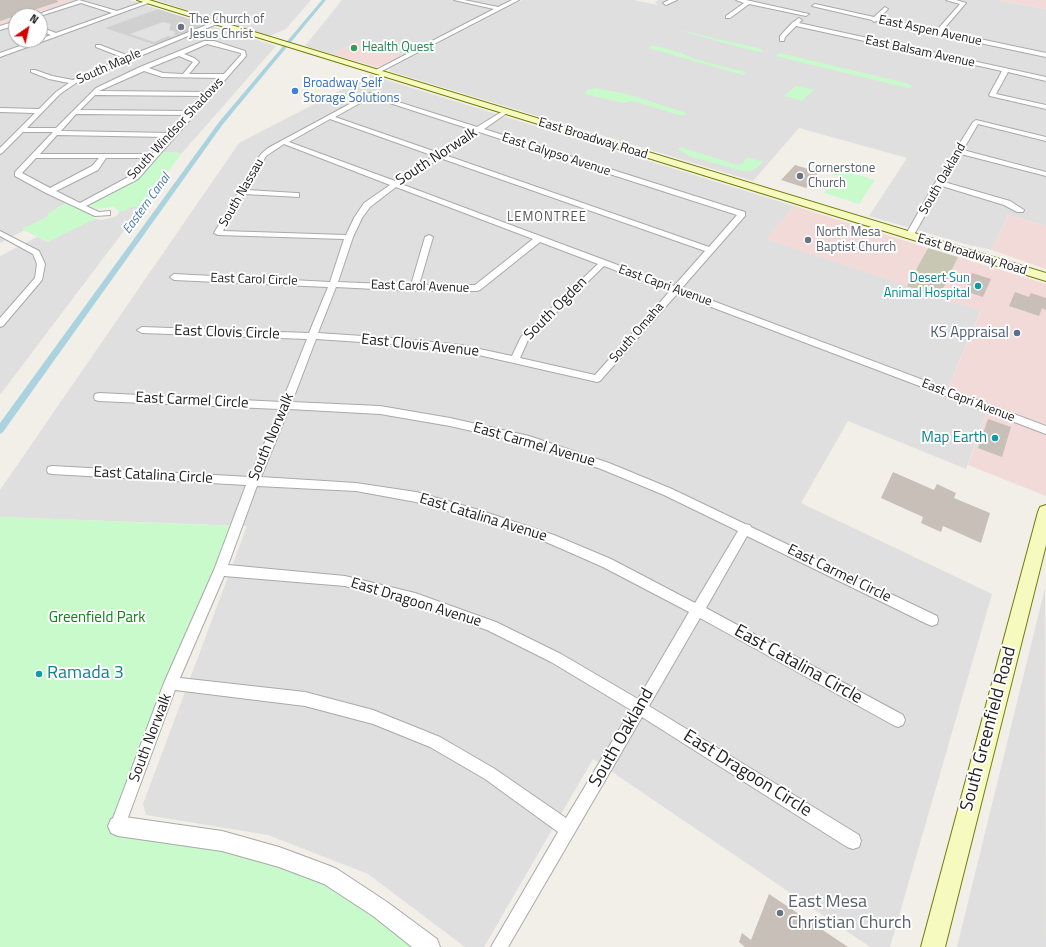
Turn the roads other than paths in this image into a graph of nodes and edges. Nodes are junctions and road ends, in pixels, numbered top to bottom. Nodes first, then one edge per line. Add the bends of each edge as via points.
1 (457, 0) edge
2 (516, 0) edge
3 (674, 0) edge
4 (739, 0) edge
5 (822, 0) edge
6 (949, 0) edge
7 (145, 1) edge
8 (748, 2) junction
9 (666, 3) dead end
10 (815, 6) junction
11 (499, 9) junction
12 (885, 9) dead end
13 (48, 12) edge
14 (117, 13) junction
15 (806, 14) junction
16 (728, 17) dead end
17 (874, 20) junction
18 (216, 23) junction
19 (794, 24) junction
20 (48, 32) edge
21 (938, 33) junction
22 (56, 35) junction
23 (782, 40) dead end
24 (98, 46) dead end
25 (152, 49) junction
26 (0, 50) edge
27 (7, 53) junction
28 (175, 54) junction
29 (0, 55) edge
30 (1046, 55) edge
31 (129, 58) junction
32 (142, 68) junction
33 (1006, 70) junction
34 (33, 71) dead end
35 (376, 72) junction
36 (184, 76) junction
37 (225, 76) junction
38 (1046, 79) edge
39 (74, 82) junction
40 (94, 93) junction
41 (209, 94) junction
42 (370, 95) joint
43 (1046, 107) edge
44 (0, 110) edge
45 (41, 110) junction
46 (74, 112) junction
47 (505, 112) junction
48 (192, 113) junction
49 (330, 117) junction
50 (22, 130) junction
51 (479, 130) junction
52 (57, 132) junction
53 (173, 134) junction
54 (1046, 139) edge
55 (284, 142) junction
56 (2, 148) edge
57 (959, 151) junction
58 (439, 155) junction
59 (34, 156) junction
60 (154, 156) junction
61 (104, 157) junction
62 (1046, 174) edge
63 (395, 184) junction
64 (939, 184) junction
65 (49, 191) junction
66 (242, 192) junction
67 (296, 195) dead end
68 (80, 206) junction
69 (1020, 210) dead end
70 (107, 213) dead end
71 (742, 214) joint
72 (0, 233) edge
73 (910, 236) junction
74 (349, 237) junction
75 (429, 237) dead end
76 (538, 238) junction
77 (711, 250) junction
78 (603, 263) junction
79 (174, 277) dead end
80 (1046, 277) edge
81 (333, 284) junction
82 (414, 288) junction
83 (675, 290) junction
84 (4, 314) edge
85 (0, 324) edge
86 (142, 330) dead end
87 (312, 336) junction
88 (515, 360) junction
89 (597, 379) joint
90 (99, 397) dead end
91 (286, 405) junction
92 (1046, 430) edge
93 (52, 470) dead end
94 (253, 482) junction
95 (1046, 512) edge
96 (746, 528) junction
97 (220, 570) junction
98 (697, 610) junction
99 (932, 620) dead end
100 (171, 683) junction
101 (640, 708) junction
102 (898, 720) dead end
103 (118, 826) joint
104 (568, 829) junction
105 (853, 841) dead end
106 (429, 947) edge
107 (499, 947) edge
108 (933, 947) edge

1 - 11 street
2 - 11 street
3 - 9 street
4 - 8 street
5 - 10 street
6 - 21 street via 963,3
7 - 14 street
7 - 18 main road, East Broadway Road
8 - 15 street
8 - 16 street
10 - 15 street
10 - 17 street, East Aspen Avenue
11 - 35 street
12 - 17 street
13 - 14 street via 81,1
14 - 22 street
15 - 19 street
17 - 21 street, East Aspen Avenue
18 - 25 street, South Maple
18 - 35 main road, East Broadway Road
19 - 23 street
19 - 33 street, East Balsam Avenue
20 - 22 street
21 - 30 street, East Aspen Avenue
22 - 27 street
24 - 31 street
25 - 28 street
25 - 31 street, South Maple
26 - 27 street
27 - 29 street
28 - 32 street
28 - 36 street via 196,62
28 - 37 street, South Windsor Shadows via 206,42 244,53
31 - 39 street, South Maple
32 - 36 street via 162,75
32 - 40 street
33 - 38 street, East Balsam Avenue
33 - 43 street via 992,95
34 - 39 street via 51,78
35 - 47 main road, East Broadway Road
36 - 37 street
37 - 41 street, South Windsor Shadows
39 - 45 street, South Maple
40 - 41 street
40 - 46 street
41 - 48 street, South Windsor Shadows
42 - 49 street, South Nassau
42 - 51 street, East Calypso Avenue
44 - 45 street
45 - 50 street, South Maple
46 - 48 street
46 - 52 street
47 - 51 street, South Norwalk
47 - 73 main road, East Broadway Road
48 - 53 street, South Windsor Shadows
49 - 55 street, South Nassau
49 - 58 street
50 - 52 street
50 - 56 street, South Maple
51 - 58 street, South Norwalk
51 - 71 street, East Calypso Avenue
52 - 53 street
52 - 59 street
53 - 60 street, South Windsor Shadows
54 - 57 street, South Oakland via 976,122
55 - 63 street, East Capri Avenue
55 - 66 street, South Nassau via 263,155
57 - 62 street
57 - 64 street, South Oakland
58 - 63 street, South Norwalk
58 - 77 street
59 - 61 street
59 - 65 street via 18,174
60 - 61 street
60 - 68 street, South Windsor Shadows via 135,177
61 - 65 street via 95,168
63 - 74 street, South Norwalk via 367,205
63 - 76 street, East Capri Avenue
64 - 69 street via 1008,203
64 - 73 street, South Oakland
65 - 68 street
66 - 67 street
66 - 74 street, South Nassau via 218,233
68 - 70 street via 98,214
71 - 77 street, South Omaha
72 - 84 street via 36,253 41,264 39,278
73 - 80 main road, East Broadway Road
74 - 81 street, South Norwalk
75 - 82 street
76 - 78 street, East Capri Avenue
76 - 82 street, East Carol Avenue via 477,288
77 - 83 street, South Omaha
78 - 83 street, East Capri Avenue
78 - 88 street, South Ogden via 524,339
79 - 81 street, East Carol Circle
81 - 82 street, East Carol Avenue
81 - 87 street, South Norwalk
83 - 89 street, South Omaha
83 - 92 street, East Capri Avenue
84 - 85 street
86 - 87 street, East Clovis Circle
87 - 88 street, East Clovis Avenue via 461,348
87 - 91 street, South Norwalk
88 - 89 street, East Clovis Avenue
90 - 91 street, East Carmel Circle
91 - 94 street, South Norwalk
91 - 96 street, East Carmel Avenue via 380,410 525,439 605,466
93 - 94 street, East Catalina Circle
94 - 97 street, South Norwalk
94 - 98 street, East Catalina Avenue via 356,487 416,497 479,515 550,538 607,562
95 - 108 main road, South Greenfield Road
96 - 98 street, South Oakland
96 - 99 street, East Carmel Circle
97 - 100 street, South Norwalk
97 - 101 street, East Dragoon Avenue via 345,581 415,599 491,626 556,658
98 - 101 street, South Oakland
98 - 102 street, East Catalina Circle
100 - 103 street, South Norwalk
100 - 104 street via 305,699 373,716 435,742 490,774
101 - 104 street, South Oakland
101 - 105 street, East Dragoon Circle
103 - 106 street via 222,841 279,857 330,876 380,909
104 - 107 street, South Oakland

